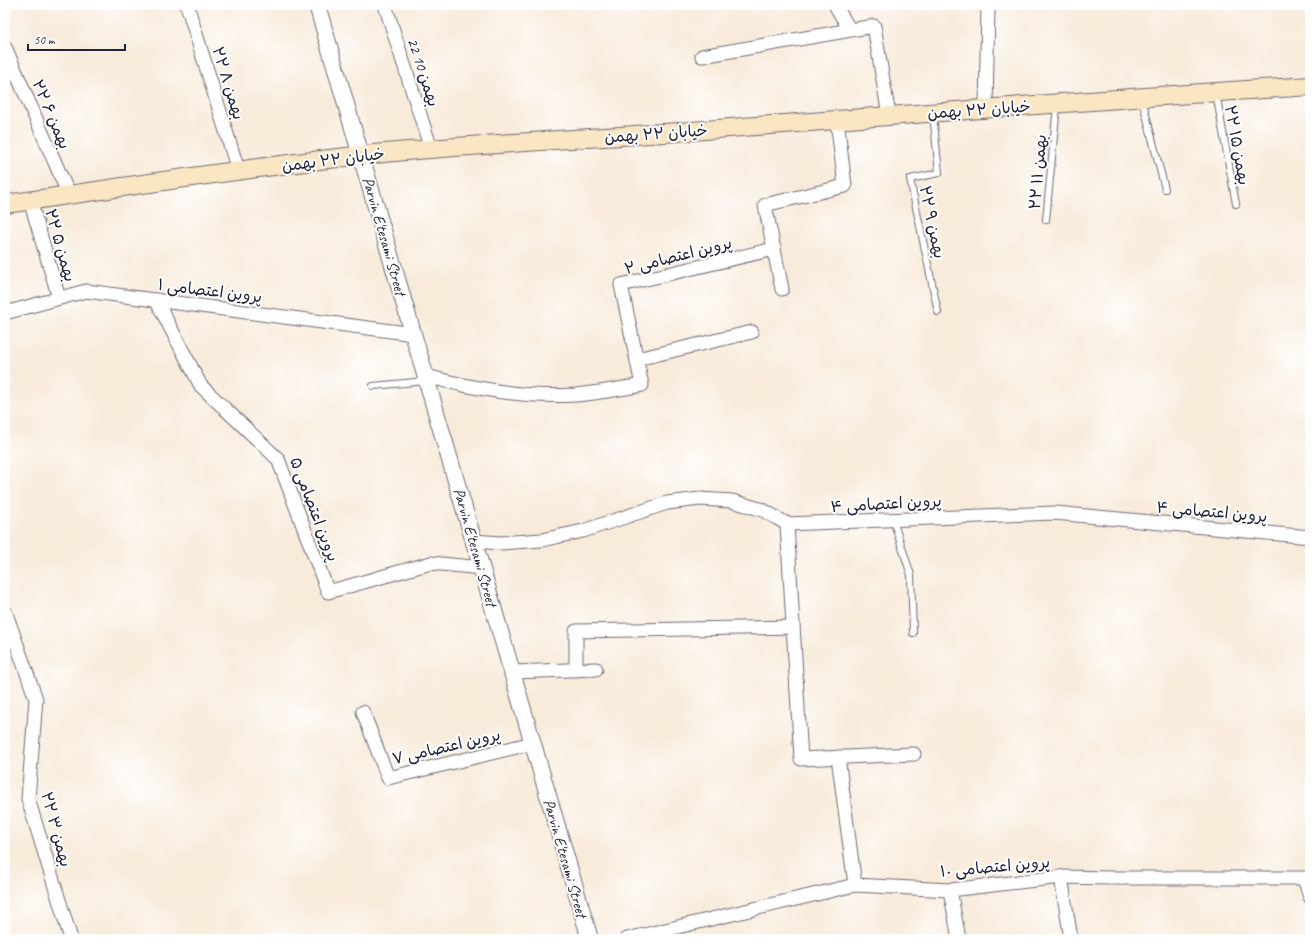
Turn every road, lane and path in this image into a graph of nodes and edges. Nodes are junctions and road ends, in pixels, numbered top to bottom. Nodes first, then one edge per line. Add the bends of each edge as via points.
1 (187, 5) edge
2 (317, 5) edge
3 (385, 5) edge
4 (835, 5) edge
5 (988, 5) edge
6 (850, 30) junction
7 (5, 47) edge
8 (702, 56) dead end
9 (1310, 86) edge
10 (1216, 92) junction
11 (1142, 97) junction
12 (1057, 103) junction
13 (986, 108) junction
14 (933, 112) junction
15 (889, 116) junction
16 (837, 120) junction
17 (431, 148) junction
18 (361, 156) junction
19 (238, 170) junction
20 (1165, 189) dead end
21 (69, 195) junction
22 (30, 200) junction
23 (5, 204) edge
24 (1236, 204) dead end
25 (1046, 220) dead end
26 (774, 249) junction
27 (782, 288) dead end
28 (59, 298) junction
29 (156, 300) junction
30 (938, 312) dead end
31 (5, 313) edge
32 (752, 332) dead end
33 (414, 334) junction
34 (637, 359) junction
35 (427, 378) junction
36 (373, 386) dead end
37 (893, 520) junction
38 (787, 524) junction
39 (1310, 537) edge
40 (474, 541) junction
41 (482, 568) junction
42 (5, 611) edge
43 (793, 627) junction
44 (913, 634) dead end
45 (596, 669) dead end
46 (576, 670) junction
47 (512, 672) junction
48 (363, 712) dead end
49 (533, 743) junction
50 (914, 754) dead end
51 (838, 757) junction
52 (1061, 877) junction
53 (1307, 878) edge
54 (855, 885) junction
55 (950, 890) junction
56 (1310, 897) edge
57 (71, 939) edge
58 (590, 939) edge
59 (627, 939) edge
60 (958, 939) edge
61 (1071, 939) edge

1 - 19 street, ۲۲ بهمن ۸
2 - 18 street, Parvin E'tesami Street
3 - 17 street, 22 بهمن 10
4 - 6 street
5 - 13 street
6 - 8 street
6 - 15 street via 874,26
7 - 21 street, ۲۲ بهمن ۶
9 - 10 main road, خیابان ۲۲ بهمن
10 - 11 main road, خیابان ۲۲ بهمن
10 - 24 lane, ۲۲ بهمن ۱۵
11 - 12 main road, خیابان ۲۲ بهمن
11 - 20 lane
12 - 13 main road, خیابان ۲۲ بهمن
12 - 25 lane, ۲۲ بهمن ۱۱
13 - 14 main road, خیابان ۲۲ بهمن
14 - 15 main road, خیابان ۲۲ بهمن
14 - 30 lane, ۲۲ بهمن ۹ via 939,173 910,179
15 - 16 main road, خیابان ۲۲ بهمن
16 - 17 main road, خیابان ۲۲ بهمن
16 - 26 street via 845,186 764,205
17 - 18 main road, خیابان ۲۲ بهمن
18 - 19 main road, خیابان ۲۲ بهمن
18 - 33 street, Parvin E'tesami Street
19 - 21 main road, خیابان ۲۲ بهمن
21 - 22 main road, خیابان ۲۲ بهمن
22 - 23 main road, خیابان ۲۲ بهمن
22 - 28 street, ۲۲ بهمن ۵
26 - 27 street
26 - 34 street, پروین اعتصامی ۲ via 621,285
28 - 29 street, پروین اعتصامی ۱ via 86,291
28 - 31 street, پروین اعتصامی ۱
29 - 33 street, پروین اعتصامی ۱
29 - 41 street, پروین اعتصامی ۵ via 201,386 278,459 328,592 431,563
32 - 34 street
33 - 35 street, Parvin E'tesami Street
34 - 35 street, پروین اعتصامی ۲ via 642,385 575,395 500,392
35 - 36 lane
35 - 40 street, Parvin E'tesami Street
37 - 38 street, پروین اعتصامی ۴
37 - 39 street, پروین اعتصامی ۴ via 1055,513
37 - 44 lane via 911,575
38 - 40 street via 763,510 732,501 700,499 668,502 582,532 542,540 501,543
38 - 43 street
40 - 41 street, Parvin E'tesami Street
41 - 47 street, Parvin E'tesami Street
42 - 57 street, ۲۲ بهمن ۳ via 36,699 28,799
43 - 46 street via 576,631
43 - 51 street via 801,759
45 - 46 street
46 - 47 street
47 - 49 street, Parvin E'tesami Street
48 - 49 street, پروین اعتصامی ۷ via 388,778
49 - 58 street, Parvin E'tesami Street
50 - 51 street
51 - 54 street
52 - 53 street, پروین اعتصامی ۱۰
52 - 55 street, پروین اعتصامی ۱۰
52 - 61 street
53 - 56 street, پروین اعتصامی ۱۰
54 - 55 street, پروین اعتصامی ۱۰
54 - 59 street, پروین اعتصامی ۱۰
55 - 60 street

